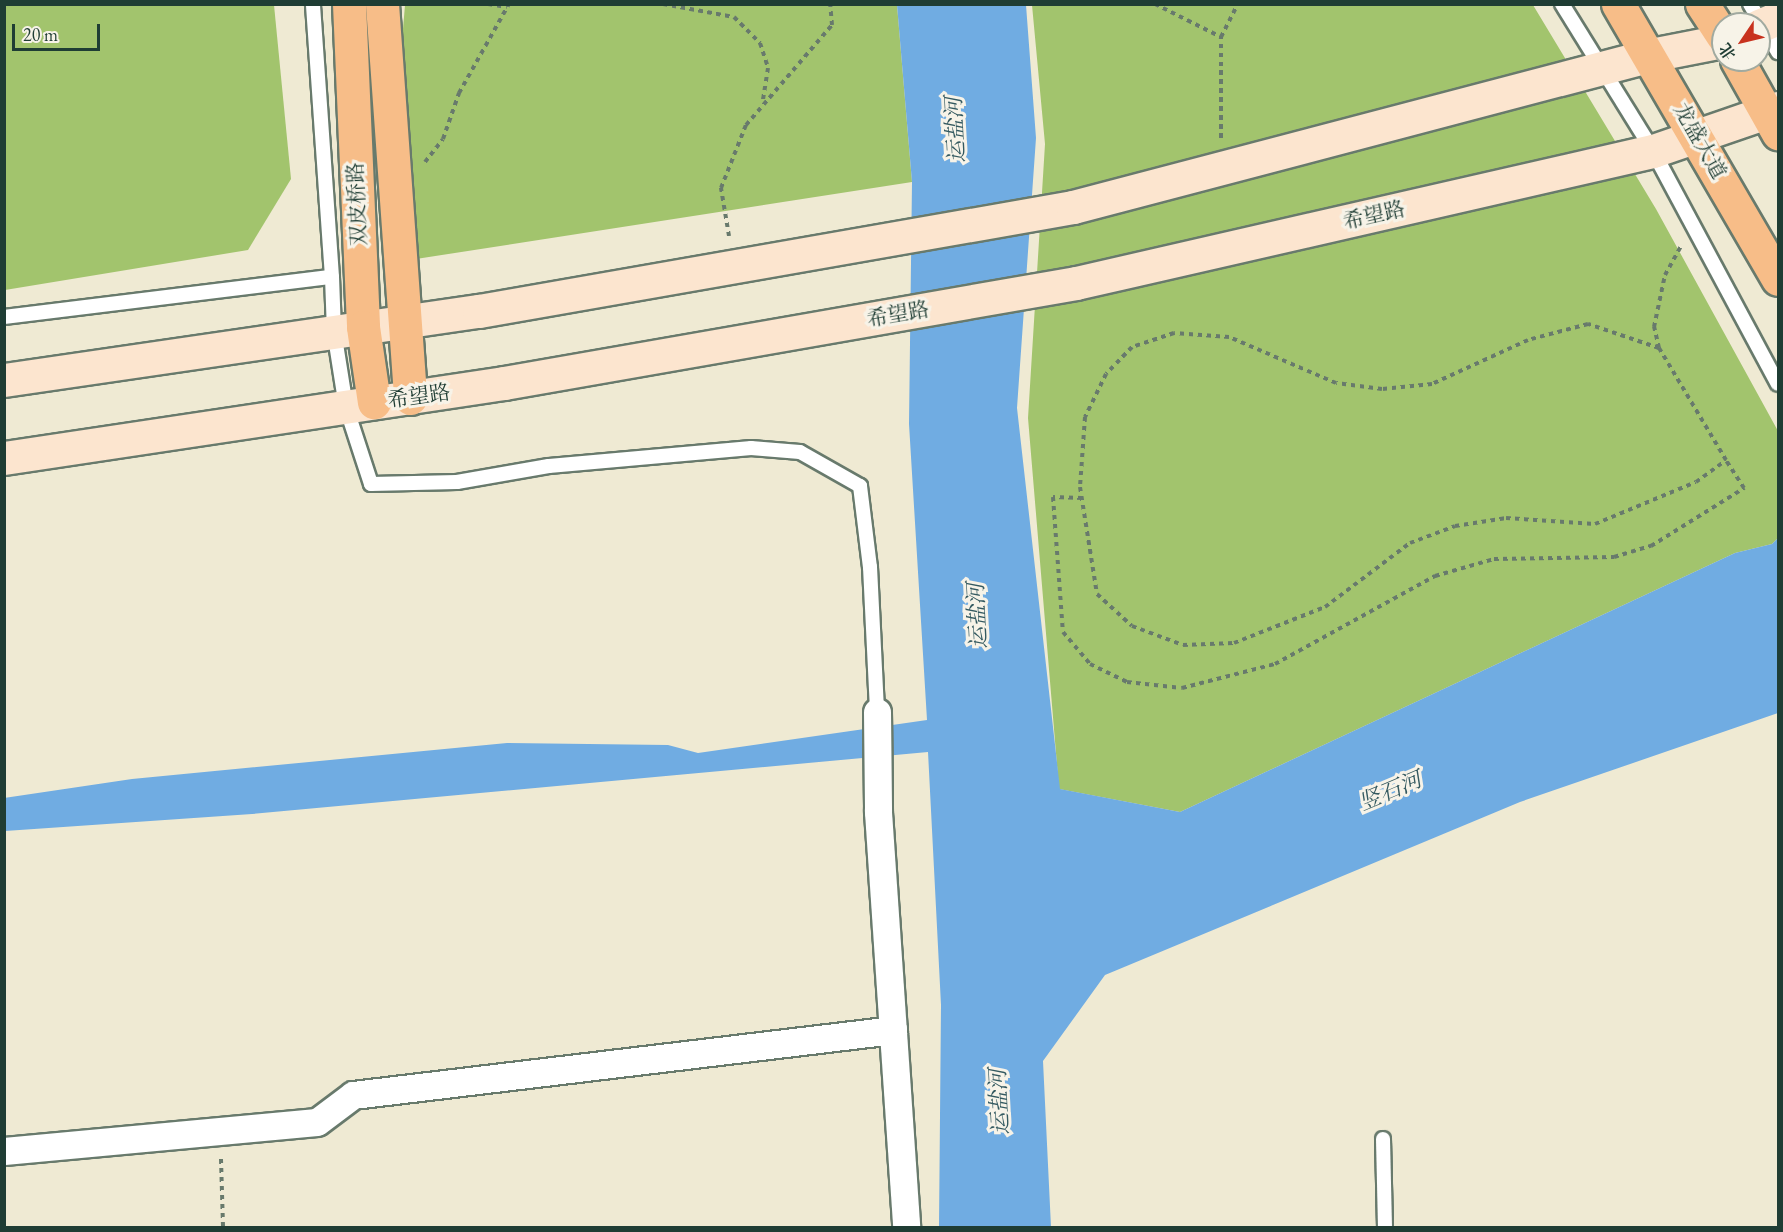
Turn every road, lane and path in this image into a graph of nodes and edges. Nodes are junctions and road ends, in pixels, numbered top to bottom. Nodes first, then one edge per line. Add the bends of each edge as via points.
1 (313, 4) edge
2 (350, 4) edge
3 (382, 4) edge
4 (488, 4) edge
5 (663, 4) edge
6 (830, 4) edge
7 (1155, 4) edge
8 (1238, 4) edge
9 (1562, 4) edge
10 (1618, 4) edge
11 (1702, 4) edge
12 (508, 6) edge
13 (1711, 18) edge
14 (1221, 37) junction
15 (1711, 43) edge
16 (1651, 54) junction
17 (1603, 70) junction
18 (1745, 72) edge
19 (763, 101) junction
20 (1775, 118) edge
21 (1700, 138) junction
22 (1653, 151) junction
23 (1221, 168) junction
24 (392, 175) junction
25 (1693, 225) junction
26 (735, 268) junction
27 (332, 276) junction
28 (1779, 279) edge
29 (4, 317) edge
30 (403, 321) junction
31 (348, 329) junction
32 (1659, 348) junction
33 (4, 380) edge
34 (1779, 384) edge
35 (410, 398) junction
36 (360, 405) junction
37 (4, 458) edge
38 (1726, 460) junction
39 (1082, 498) junction
40 (877, 712) joint
41 (893, 1030) junction
42 (220, 1131) junction
43 (1383, 1139) dead end
44 (4, 1151) edge
45 (223, 1227) edge
46 (906, 1227) edge
47 (1385, 1227) edge

1 - 27 lane
2 - 31 main road, 双皮桥路
3 - 24 main road, 双皮桥路
4 - 12 path
5 - 19 path via 734,17 760,43 768,68
6 - 19 path via 832,25
7 - 14 path
8 - 14 path
9 - 17 lane
10 - 16 main road, 龙盛大道
11 - 13 main road
12 - 24 path via 459,93 443,139 417,173
14 - 23 path
15 - 16 main road
16 - 17 main road
16 - 21 main road, 龙盛大道
17 - 22 lane
17 - 23 main road
18 - 20 main road
19 - 26 path via 746,125 721,189
20 - 21 main road, 希望路
21 - 22 main road, 希望路
21 - 28 main road, 龙盛大道
22 - 25 lane
22 - 35 main road, 希望路 via 1076,283
23 - 26 main road via 1073,207
24 - 30 main road, 双皮桥路
25 - 32 path via 1665,275 1654,327
25 - 34 lane
26 - 30 main road
27 - 29 lane
27 - 31 lane
30 - 31 main road
30 - 35 main road, 双皮桥路
31 - 33 main road
31 - 36 main road, 双皮桥路
32 - 38 path
32 - 39 path via 1588,324 1528,340 1432,384 1382,389 1336,383 1229,338 1173,333 1132,347 1106,374 1084,417
35 - 36 main road, 希望路
36 - 37 main road, 希望路
36 - 40 lane via 371,484 457,482 549,466 751,448 800,452 860,486 870,567
38 - 39 path via 1696,482 1595,524 1506,518 1455,526 1410,543 1325,607 1234,643 1183,645 1132,626 1097,594
38 - 39 path via 1744,488 1651,546 1614,557 1494,559 1435,576 1275,664 1182,688 1127,682 1090,664 1063,632 1053,497
40 - 41 street
41 - 42 street via 353,1095 318,1122
41 - 46 street
42 - 44 street
42 - 45 path
43 - 47 lane

